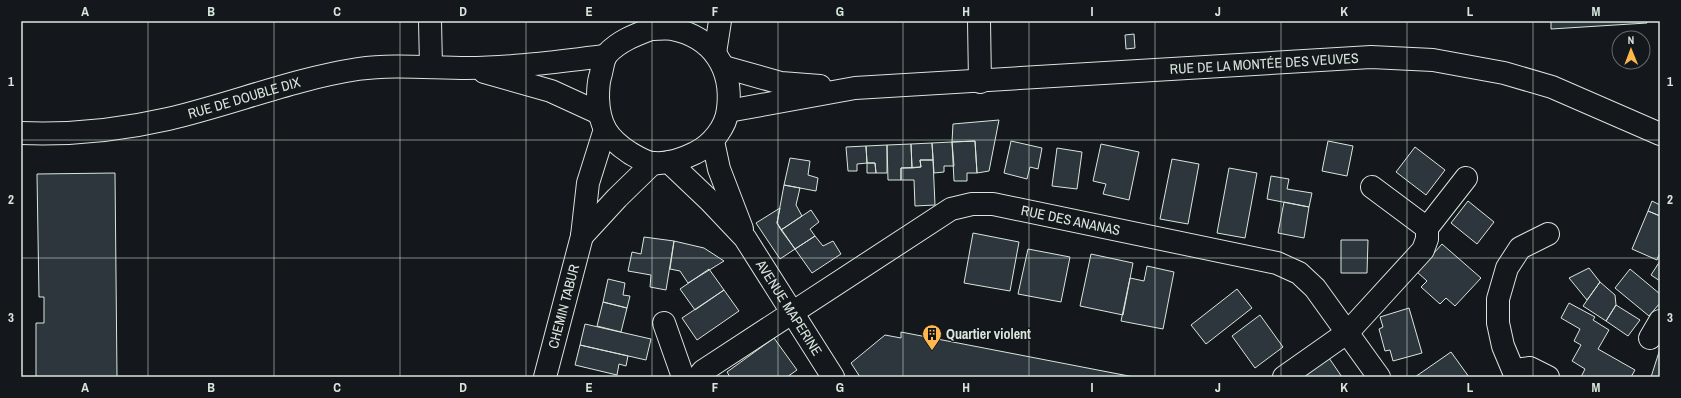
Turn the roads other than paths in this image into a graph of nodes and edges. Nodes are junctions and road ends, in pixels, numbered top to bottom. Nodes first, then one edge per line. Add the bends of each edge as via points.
1 (430, 21) edge
2 (720, 21) edge
3 (658, 25) edge
4 (979, 27) edge
5 (606, 56) junction
6 (720, 60) junction
7 (431, 66) junction
8 (468, 68) junction
9 (980, 82) junction
10 (855, 88) junction
11 (728, 111) junction
12 (602, 121) junction
13 (21, 132) edge
14 (1660, 134) edge
15 (712, 141) junction
16 (661, 163) junction
17 (1466, 178) dead end
18 (1372, 187) dead end
19 (1427, 228) junction
20 (1548, 234) dead end
21 (582, 236) junction
22 (745, 238) junction
23 (793, 313) junction
24 (664, 324) dead end
25 (1348, 332) junction
26 (546, 377) edge
27 (683, 377) edge
28 (698, 377) edge
29 (833, 377) edge
30 (1284, 377) edge
31 (1379, 377) edge
32 (1517, 377) edge
33 (1548, 377) edge

1 - 7 street
2 - 6 street
3 - 5 street via 632,36
3 - 6 street via 691,34
4 - 9 street
5 - 8 street, RUE DE DOUBLE DIX
5 - 12 street via 598,84
6 - 10 street via 781,83
6 - 11 street via 730,88
7 - 8 street, RUE DE DOUBLE DIX
7 - 13 street, RUE DE DOUBLE DIX via 360,69 329,74 169,119 125,127 45,134
8 - 12 street, RUE DE DOUBLE DIX via 551,91
9 - 10 street, RUE DE LA MONTÉE DES VEUVES
9 - 14 street, RUE DE LA MONTÉE DES VEUVES via 1371,57 1433,60 1504,73 1552,87
10 - 11 street
11 - 15 street via 722,127
12 - 16 street via 618,145 635,156
12 - 21 street, CHEMIN TABUR via 588,183
15 - 16 street via 695,153
15 - 22 street, AVENUE MAPERINE via 719,169
16 - 21 street, CHEMIN TABUR via 617,198
16 - 22 street, AVENUE MAPERINE via 709,200
17 - 19 street
18 - 19 street
19 - 25 street via 1423,250
20 - 32 street via 1520,248 1507,268 1498,299 1498,323 1503,346
21 - 26 street, CHEMIN TABUR
22 - 23 street, AVENUE MAPERINE
23 - 25 street, RUE DES ANANAS via 951,210 972,204 993,204 1278,263 1299,273 1315,288
23 - 28 street, RUE DES ANANAS via 703,371
23 - 29 street, AVENUE MAPERINE
24 - 27 street
25 - 30 street
25 - 31 street, RUE DES ANANAS
32 - 33 street via 1523,369 1530,368

